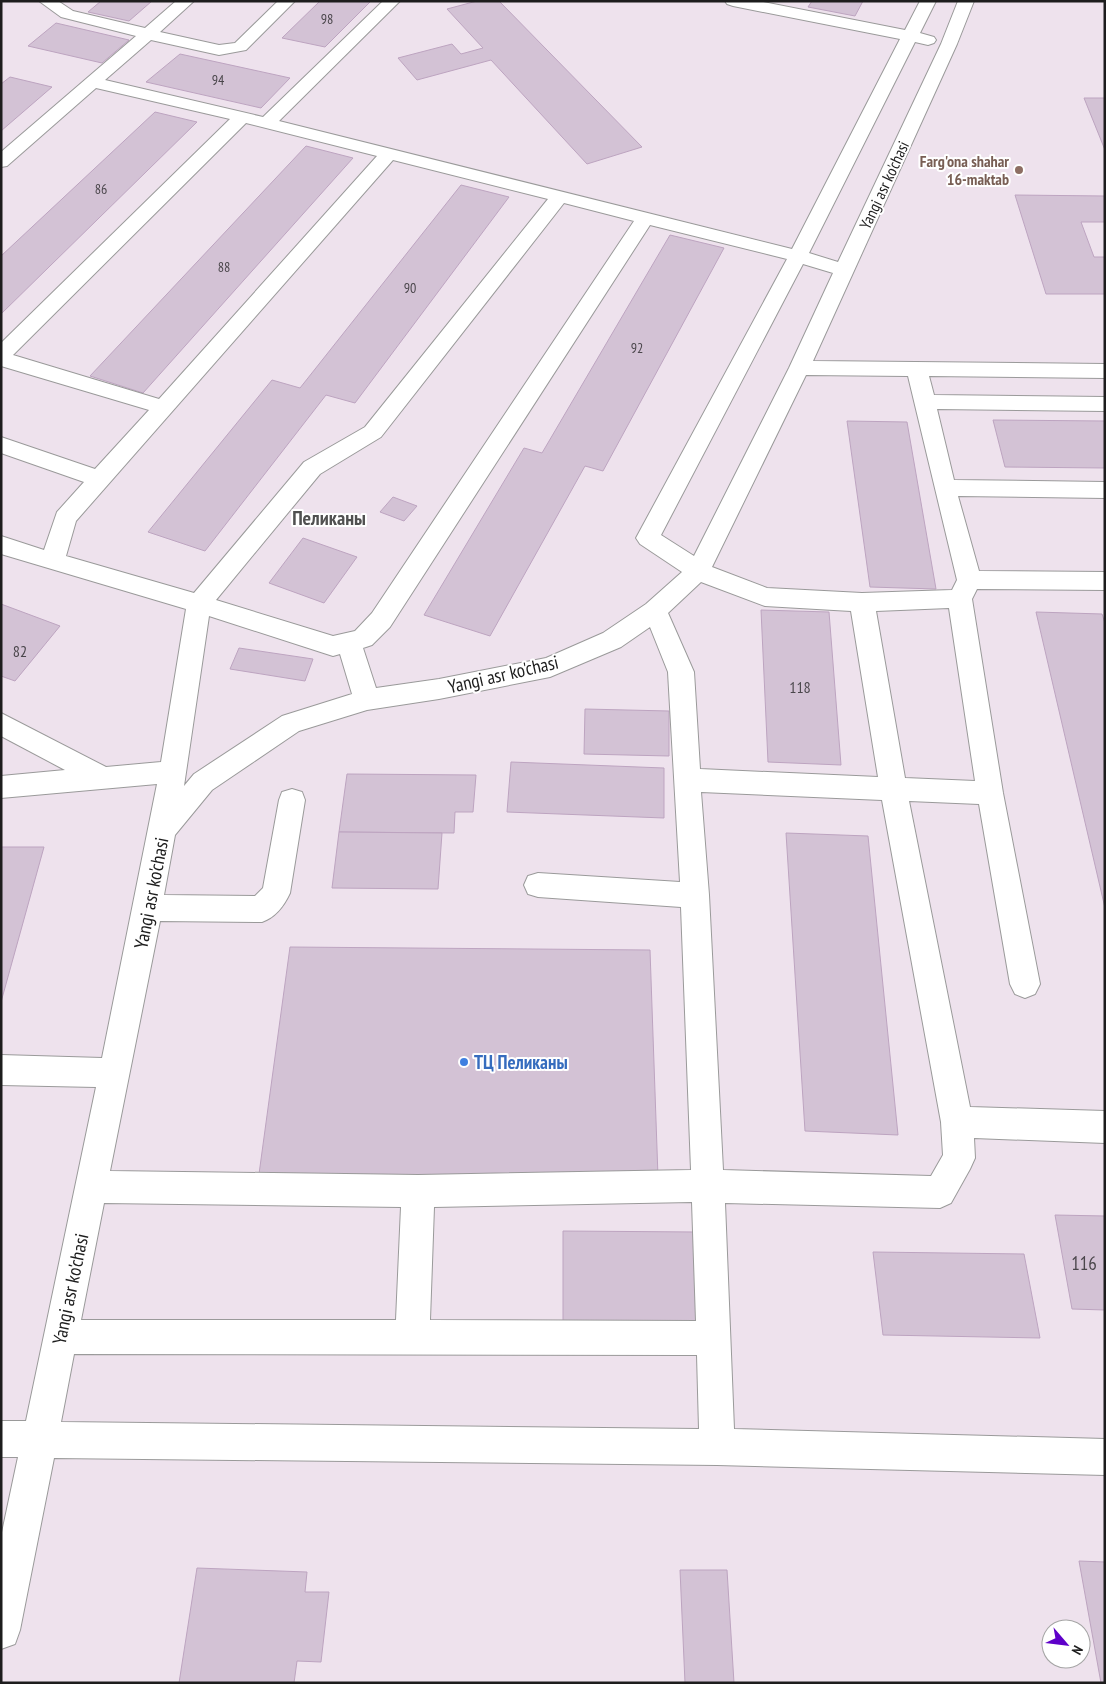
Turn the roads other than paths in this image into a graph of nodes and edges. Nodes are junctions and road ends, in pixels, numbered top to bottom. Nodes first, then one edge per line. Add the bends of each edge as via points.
1 (47, 1) edge
2 (186, 1) edge
3 (287, 1) edge
4 (392, 1) edge
5 (733, 1) edge
6 (928, 1) edge
7 (966, 1) edge
8 (789, 6) edge
9 (148, 34) junction
10 (911, 37) junction
11 (949, 44) junction
12 (91, 82) junction
13 (242, 117) junction
14 (267, 122) junction
15 (390, 153) junction
16 (1, 162) edge
17 (560, 196) junction
18 (645, 218) junction
19 (798, 256) junction
20 (844, 270) junction
21 (1, 355) edge
22 (1, 359) edge
23 (799, 368) junction
24 (917, 370) junction
25 (1105, 370) edge
26 (925, 402) junction
27 (1105, 404) edge
28 (163, 407) junction
29 (1, 445) edge
30 (99, 479) junction
31 (945, 488) junction
32 (1105, 490) edge
33 (1, 545) edge
34 (53, 561) junction
35 (698, 571) junction
36 (1105, 581) edge
37 (965, 590) junction
38 (862, 602) junction
39 (199, 604) junction
40 (654, 611) junction
41 (349, 643) junction
42 (367, 700) junction
43 (1, 723) edge
44 (173, 772) junction
45 (105, 779) junction
46 (687, 780) junction
47 (1, 787) edge
48 (893, 790) junction
49 (990, 793) junction
50 (292, 800) dead end
51 (162, 831) junction
52 (538, 884) dead end
53 (695, 895) junction
54 (148, 908) junction
55 (1025, 984) dead end
56 (1, 1070) edge
57 (115, 1073) junction
58 (957, 1122) junction
59 (1105, 1126) edge
60 (708, 1186) junction
61 (91, 1187) junction
62 (418, 1191) junction
63 (60, 1337) junction
64 (412, 1337) junction
65 (714, 1338) junction
66 (1, 1439) edge
67 (38, 1440) junction
68 (717, 1447) junction
69 (1105, 1457) edge
70 (1, 1630) edge

1 - 9 street via 67,14
2 - 9 street
3 - 9 street via 240,47 219,50
4 - 14 street
5 - 8 street
6 - 10 street
7 - 11 street, Yangi asr ko'chasi
8 - 10 street
9 - 12 street
10 - 11 street
10 - 19 street
11 - 20 street, Yangi asr ko'chasi
12 - 13 street
12 - 16 street
13 - 14 street
13 - 21 street
14 - 15 street
15 - 17 street
15 - 28 street
17 - 18 street
17 - 39 street via 373,432 312,468
18 - 19 street
18 - 41 street via 381,620 363,638
19 - 20 street
19 - 35 street via 648,538
20 - 23 street, Yangi asr ko'chasi
22 - 28 street
23 - 24 street
23 - 35 street, Yangi asr ko'chasi
24 - 25 street
24 - 26 street
26 - 27 street
26 - 31 street
28 - 30 street
29 - 30 street
30 - 34 street via 64,518
31 - 32 street
31 - 37 street
33 - 34 street
34 - 39 street
35 - 38 street via 765,597
35 - 40 street, Yangi asr ko'chasi
36 - 37 street
37 - 38 street
37 - 49 street
38 - 48 street
39 - 41 street via 333,646
39 - 44 street
40 - 42 street, Yangi asr ko'chasi via 612,640 550,667
40 - 46 street via 681,672
41 - 42 street
42 - 51 street, Yangi asr ko'chasi via 291,723 203,782
43 - 45 street
44 - 45 street
44 - 51 street
45 - 47 street
46 - 48 street
46 - 53 street
48 - 49 street
48 - 58 street
49 - 55 street
50 - 54 street via 276,894 262,909
51 - 54 street, Yangi asr ko'chasi
52 - 53 street
53 - 60 street
54 - 57 street, Yangi asr ko'chasi
56 - 57 street
57 - 61 street, Yangi asr ko'chasi
58 - 59 street
58 - 60 street via 959,1158 940,1192
60 - 62 street
60 - 65 street
61 - 62 street
61 - 63 street, Yangi asr ko'chasi
62 - 64 street
63 - 64 street
63 - 67 street, Yangi asr ko'chasi
64 - 65 street
65 - 68 street
66 - 67 street
67 - 68 street
67 - 70 street, Yangi asr ko'chasi
68 - 69 street

